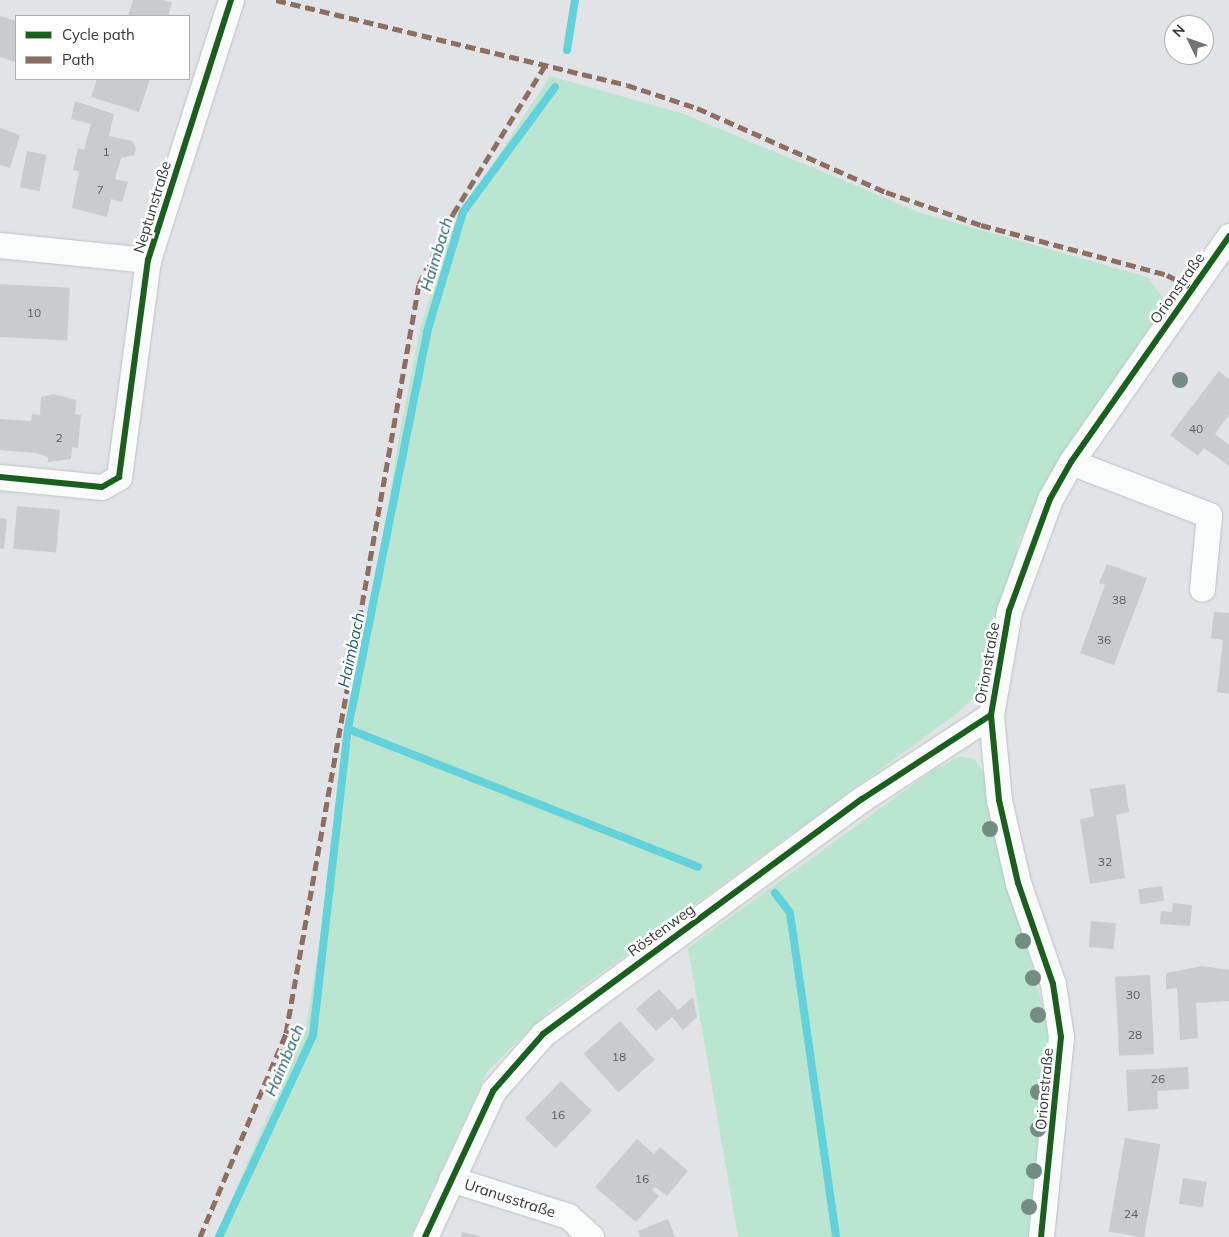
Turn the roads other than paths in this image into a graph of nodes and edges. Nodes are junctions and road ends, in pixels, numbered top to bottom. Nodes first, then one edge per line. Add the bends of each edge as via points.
1 (231, 0) edge
2 (1229, 236) edge
3 (0, 245) edge
4 (148, 260) junction
5 (1071, 462) junction
6 (0, 477) edge
7 (1202, 589) dead end
8 (991, 715) junction
9 (451, 1179) junction
10 (424, 1237) edge
11 (591, 1237) edge
12 (1041, 1237) edge

1 - 4 street, Neptunstraße
2 - 5 street, Orionstraße
3 - 4 street
4 - 6 street, Neptunstraße via 119,477 112,485
5 - 7 street via 1209,515
5 - 8 street, Orionstraße via 1050,498 1009,611
8 - 9 street, Röstenweg via 862,799 543,1034 493,1091
8 - 12 street, Orionstraße via 1006,841 1053,984 1060,1027 1058,1087
9 - 10 street, Röstenweg
9 - 11 street, Uranusstraße via 568,1216

